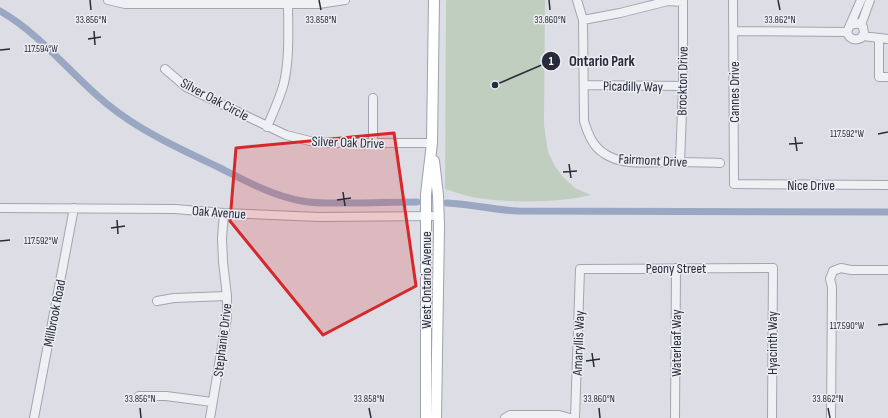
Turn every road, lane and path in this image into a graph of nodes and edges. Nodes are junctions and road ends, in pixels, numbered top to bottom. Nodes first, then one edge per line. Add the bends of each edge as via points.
1 (108, 0) edge
2 (346, 0) edge
3 (434, 0) edge
4 (577, 0) edge
5 (734, 0) edge
6 (860, 0) edge
7 (870, 0) edge
8 (683, 1) edge
9 (194, 2) edge
10 (288, 2) edge
11 (584, 20) junction
12 (861, 25) junction
13 (849, 28) junction
14 (734, 31) junction
15 (863, 36) junction
16 (879, 39) junction
17 (888, 39) edge
18 (165, 69) dead end
19 (888, 77) edge
20 (584, 85) junction
21 (683, 86) junction
22 (373, 98) dead end
23 (266, 127) junction
24 (373, 143) junction
25 (432, 143) junction
26 (680, 162) junction
27 (720, 163) dead end
28 (734, 184) joint
29 (888, 185) edge
30 (0, 208) edge
31 (74, 208) junction
32 (224, 213) junction
33 (426, 216) junction
34 (438, 216) junction
35 (676, 268) junction
36 (773, 268) joint
37 (580, 269) joint
38 (888, 270) edge
39 (227, 296) junction
40 (156, 301) dead end
41 (139, 396) dead end
42 (212, 402) junction
43 (34, 418) edge
44 (210, 418) edge
45 (426, 418) edge
46 (436, 418) edge
47 (505, 418) edge
48 (570, 418) edge
49 (575, 418) edge
50 (675, 418) edge
51 (772, 418) edge
52 (831, 418) edge

1 - 9 street via 125,4
2 - 10 street via 319,4
3 - 25 main road, West Ontario Avenue
4 - 11 street, Fairmont Drive
5 - 14 street, Cannes Drive
6 - 13 street
7 - 12 street
8 - 11 street via 668,1
8 - 21 street, Brockton Drive
9 - 10 street
10 - 23 street via 288,44 284,84
11 - 20 street, Fairmont Drive
12 - 13 street via 856,23
12 - 15 street via 864,30
13 - 14 street
13 - 15 street via 850,38 855,40
14 - 28 street, Cannes Drive
15 - 16 street
16 - 17 street
16 - 19 street via 878,77
18 - 23 street, Silver Oak Circle via 186,87
20 - 21 street, Picadilly Way
20 - 26 street, Fairmont Drive via 584,121 589,136 604,154 617,160 633,162
21 - 26 street, Brockton Drive
22 - 24 street
23 - 24 street, Silver Oak Drive via 310,141 336,144
24 - 25 street, Silver Oak Drive
25 - 33 main road, West Ontario Avenue
25 - 34 main road, West Ontario Avenue
26 - 27 street, Fairmont Drive
28 - 29 street, Nice Drive
30 - 31 street, Oak Avenue
31 - 32 street, Oak Avenue via 175,209
31 - 43 street, Millbrook Road
32 - 33 street, Oak Avenue via 319,217
32 - 39 street, Stephanie Drive via 222,238
33 - 34 street, Oak Avenue
33 - 45 main road, West Ontario Avenue
34 - 46 main road, West Ontario Avenue
35 - 36 street, Peony Street
35 - 37 street, Peony Street
35 - 50 street, Waterleaf Way
36 - 51 street, Hyacinth Way
37 - 49 street, Amaryllis Way
38 - 52 street via 841,268 833,271 830,279
39 - 40 street
39 - 42 street, Stephanie Drive via 224,339
41 - 42 street via 166,396
42 - 44 street, Stephanie Drive
47 - 48 street via 510,415 559,415

